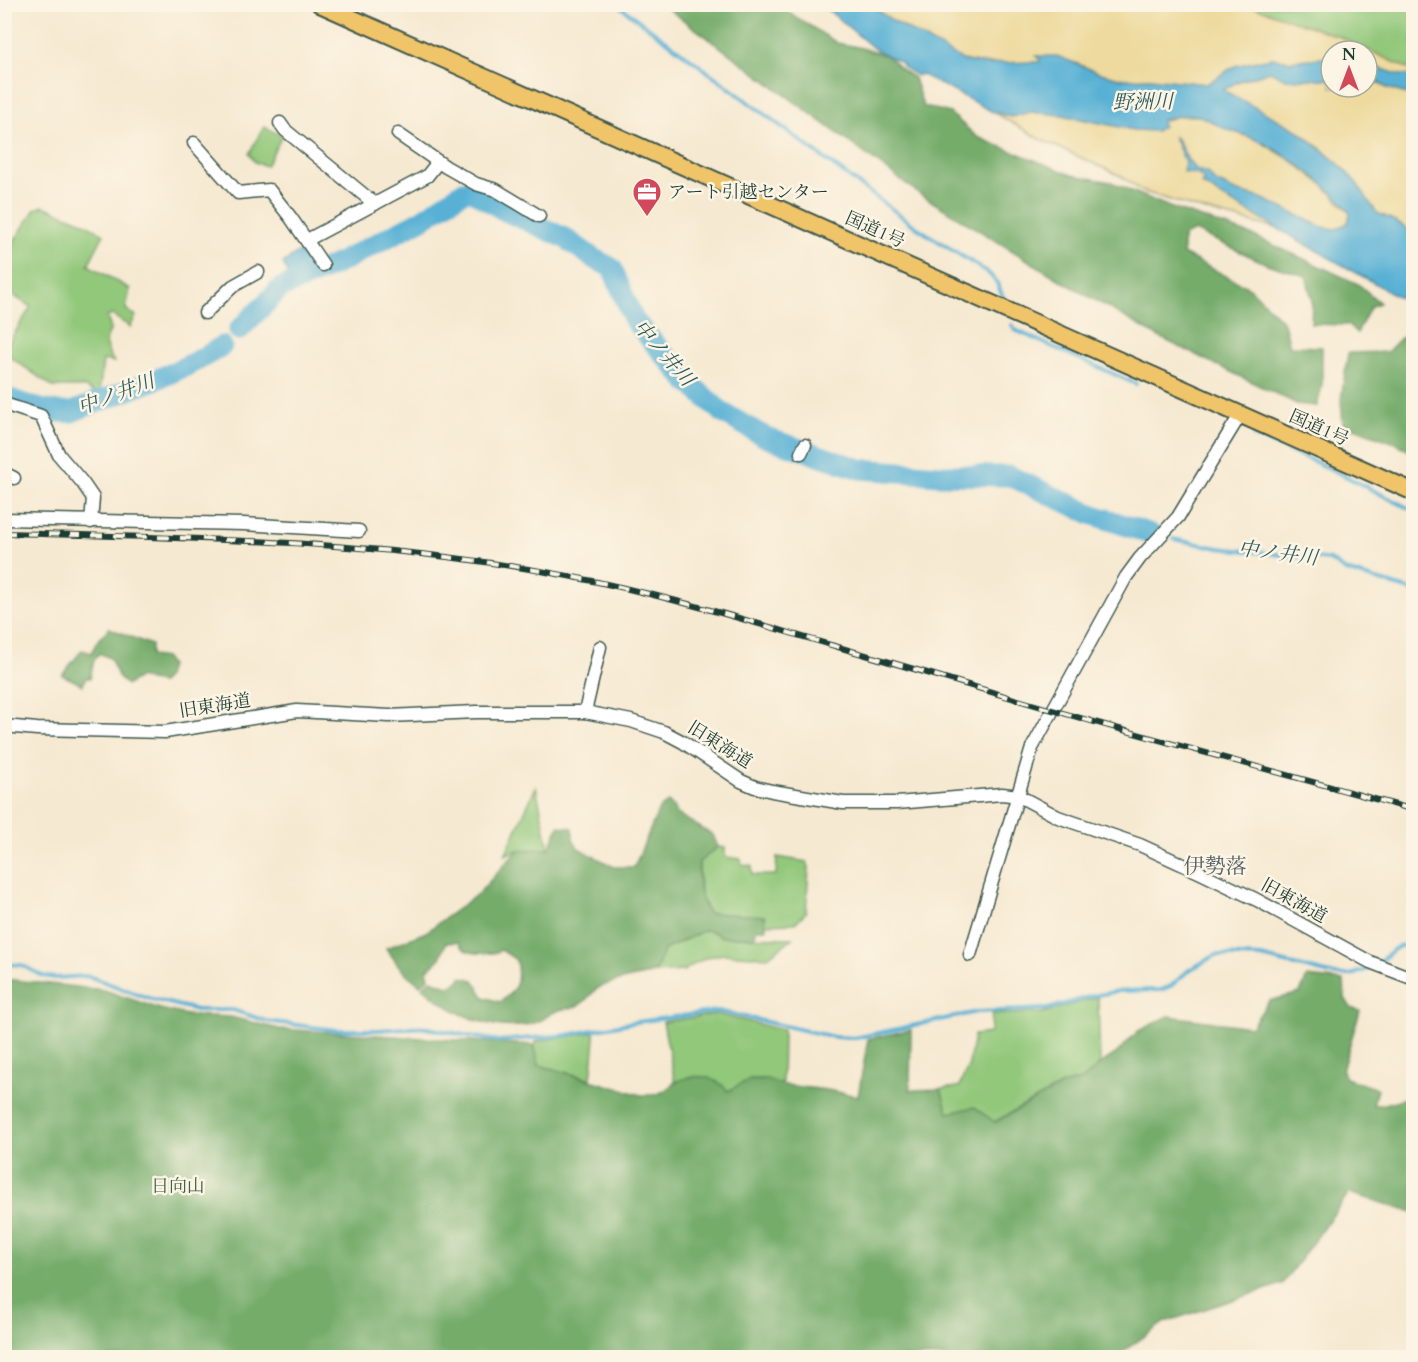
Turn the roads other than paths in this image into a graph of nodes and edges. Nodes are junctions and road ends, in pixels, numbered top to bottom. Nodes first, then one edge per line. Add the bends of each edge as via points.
1 (320, 4) edge
2 (280, 123) dead end
3 (398, 134) dead end
4 (194, 143) dead end
5 (438, 162) junction
6 (375, 204) junction
7 (540, 216) dead end
8 (307, 240) junction
9 (323, 265) dead end
10 (258, 272) dead end
11 (205, 313) dead end
12 (4, 404) edge
13 (1240, 415) junction
14 (1413, 492) edge
15 (4, 519) edge
16 (91, 522) junction
17 (359, 531) dead end
18 (600, 647) dead end
19 (585, 712) junction
20 (4, 726) edge
21 (1019, 796) junction
22 (970, 955) dead end
23 (1413, 979) edge

1 - 13 highway, 国道1号
2 - 6 street
3 - 5 street
4 - 8 street via 238,193 269,190
5 - 6 street via 427,176
5 - 7 street
6 - 8 street
8 - 9 street
10 - 11 street via 233,286
12 - 16 street via 41,416 59,455 93,498
13 - 14 highway, 国道1号
13 - 21 street via 1178,517 1126,577 1032,748
15 - 16 street
16 - 17 street via 244,524
18 - 19 street
19 - 20 street, 旧東海道 via 389,716 297,711 165,732
19 - 21 street, 旧東海道 via 664,732 741,780 772,791 863,803 919,802 971,795
21 - 22 street
21 - 23 street, 旧東海道 via 1058,818 1140,845 1201,873 1370,962

